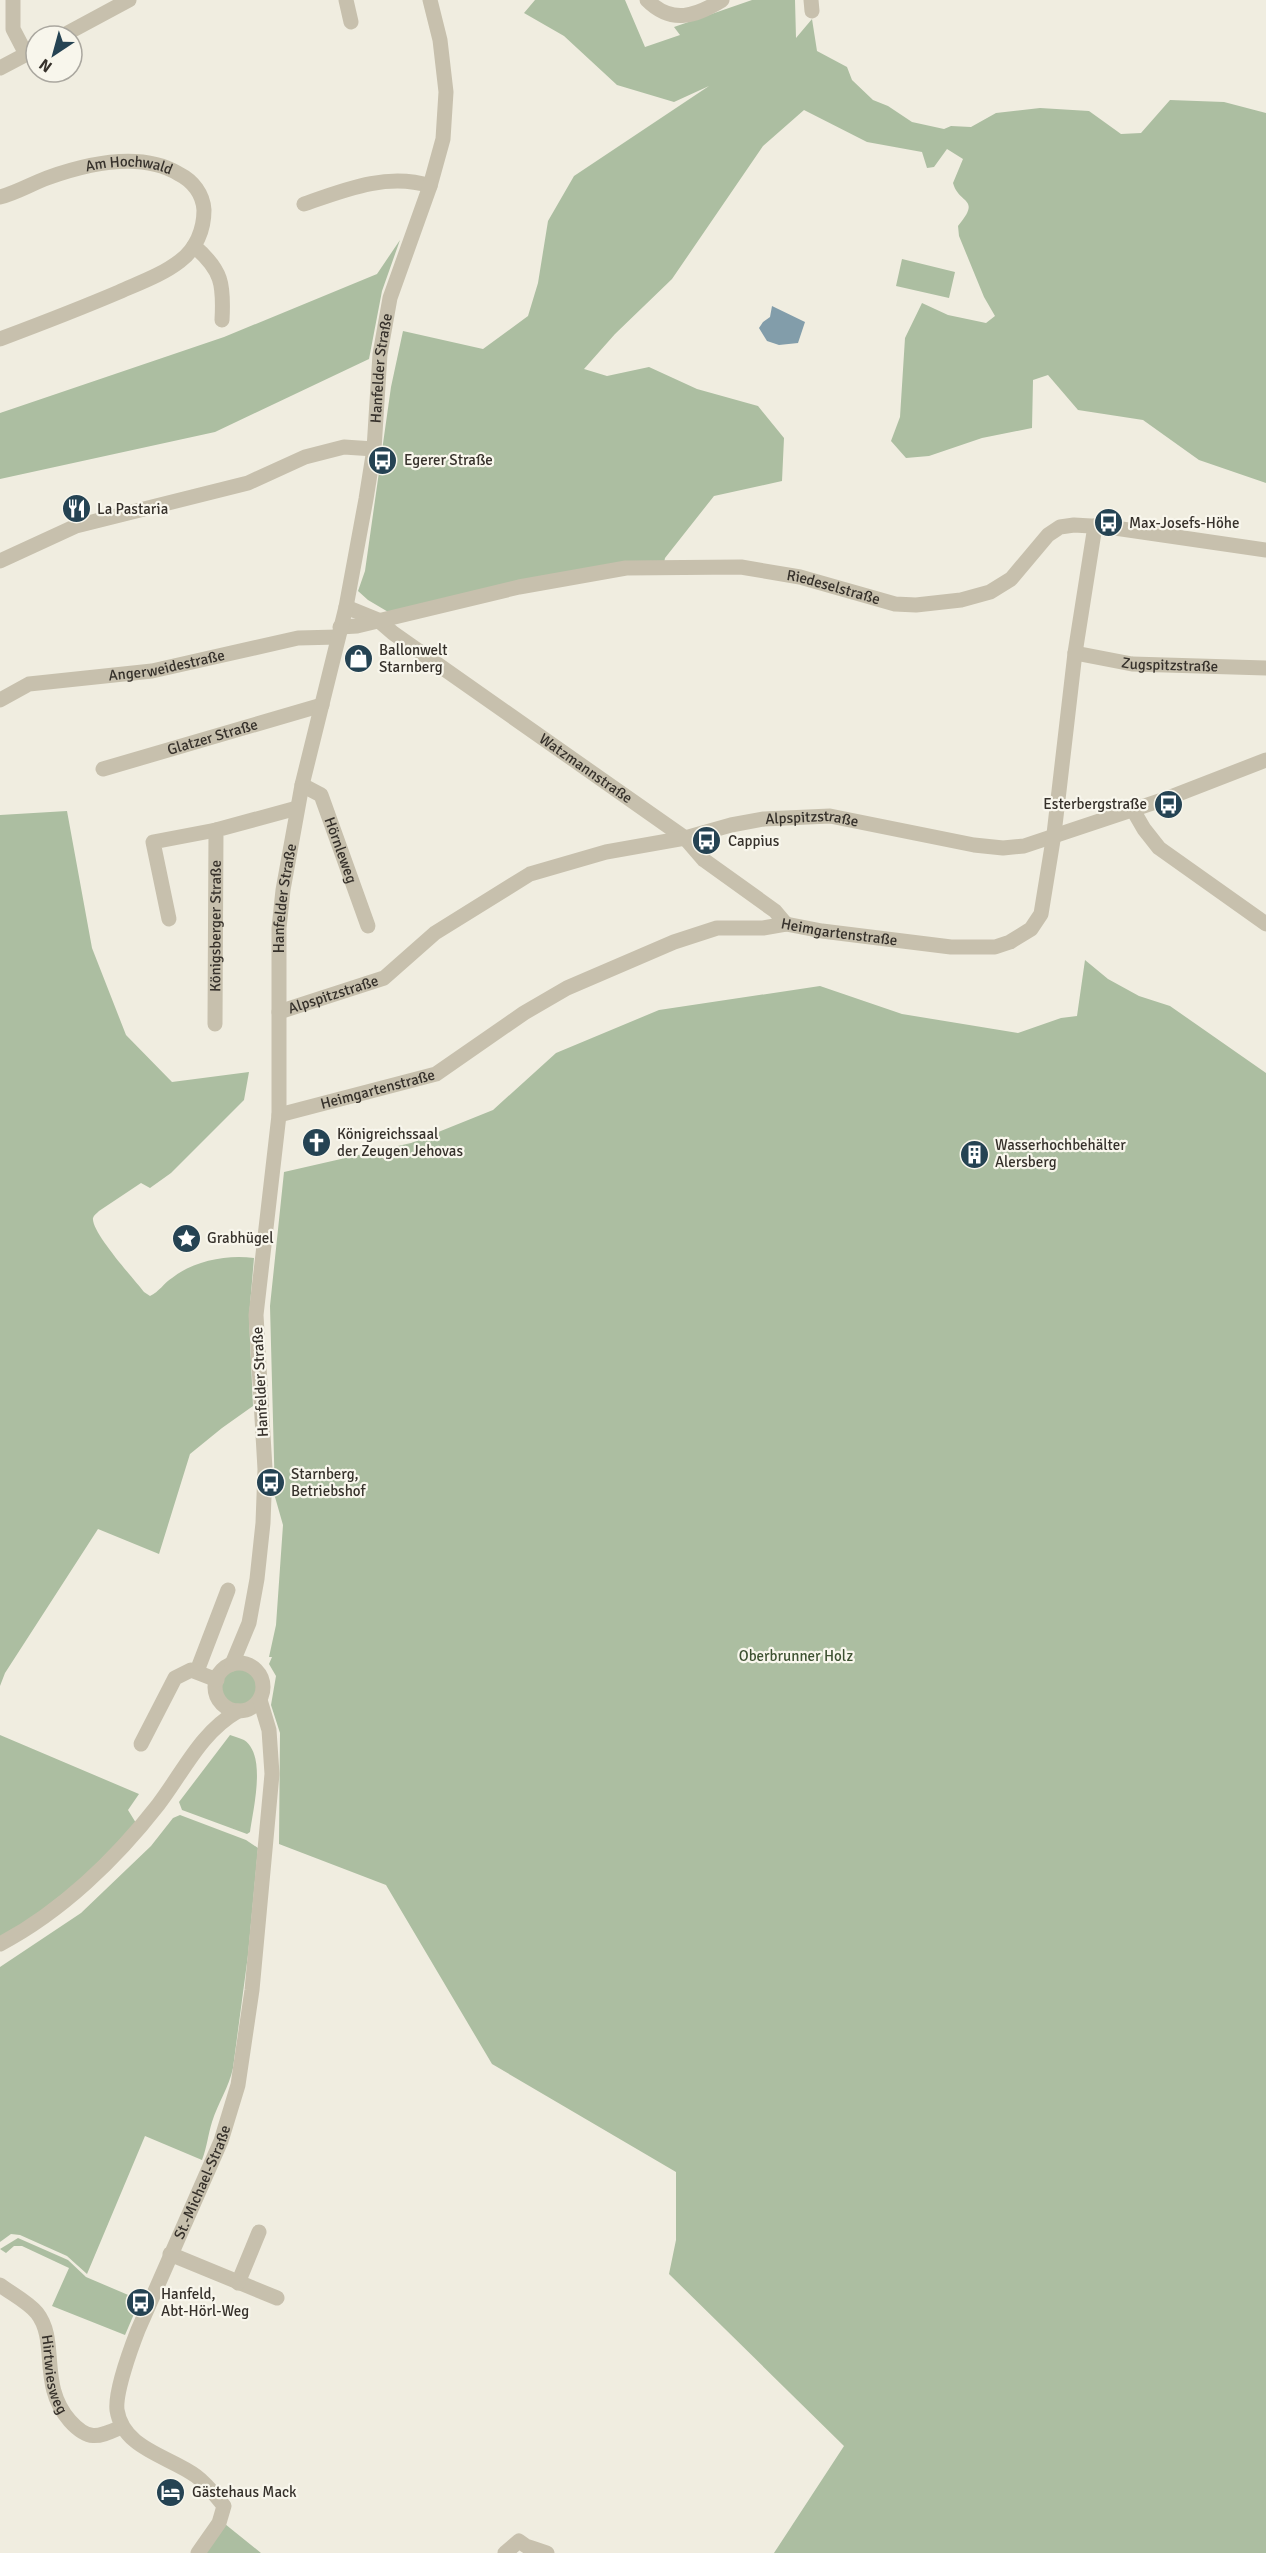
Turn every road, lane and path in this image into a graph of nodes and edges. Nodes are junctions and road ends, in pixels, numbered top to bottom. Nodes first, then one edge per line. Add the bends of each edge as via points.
1 (13, 0) edge
2 (129, 0) edge
3 (346, 0) edge
4 (430, 0) edge
5 (647, 0) edge
6 (722, 0) edge
7 (351, 22) dead end
8 (84, 24) edge
9 (24, 43) edge
10 (24, 56) edge
11 (0, 68) edge
12 (430, 186) junction
13 (0, 197) edge
14 (304, 204) dead end
15 (194, 246) junction
16 (222, 320) dead end
17 (0, 339) edge
18 (374, 449) junction
19 (1095, 526) junction
20 (1266, 550) edge
21 (0, 561) edge
22 (346, 607) junction
23 (378, 620) junction
24 (339, 632) junction
25 (1075, 653) junction
26 (1266, 668) edge
27 (0, 700) edge
28 (322, 705) junction
29 (1266, 760) edge
30 (103, 769) dead end
31 (302, 785) junction
32 (297, 808) junction
33 (1133, 810) junction
34 (216, 830) junction
35 (1054, 834) junction
36 (685, 838) junction
37 (169, 919) dead end
38 (786, 924) junction
39 (1266, 924) edge
40 (368, 926) dead end
41 (279, 1012) junction
42 (215, 1024) dead end
43 (279, 1115) junction
44 (228, 1590) dead end
45 (249, 1623) junction
46 (232, 1664) junction
47 (252, 1667) junction
48 (198, 1671) junction
49 (217, 1680) junction
50 (218, 1696) junction
51 (260, 1700) junction
52 (241, 1711) junction
53 (204, 1737) junction
54 (141, 1744) dead end
55 (269, 1745) junction
56 (0, 1944) edge
57 (259, 2232) dead end
58 (170, 2254) junction
59 (238, 2283) junction
60 (0, 2285) edge
61 (277, 2298) dead end
62 (122, 2427) junction
63 (198, 2553) edge
64 (505, 2553) edge
65 (547, 2553) edge

1 - 9 street via 13,29
2 - 8 street
3 - 7 street
4 - 12 street, Hanfelder Straße via 446,92 442,139
5 - 6 street via 665,13 683,16 700,13
10 - 11 street
12 - 14 street via 382,182
12 - 18 street, Hanfelder Straße via 390,298 380,354
13 - 15 street, Am Hochwald via 48,178 117,162 168,167 197,189 203,204 201,233
15 - 16 street via 211,261 221,279
15 - 17 street via 180,261 152,278
18 - 21 street via 344,447 305,458 248,483 76,526
18 - 22 street, Hanfelder Straße
19 - 20 street, Riedeselstraße
19 - 23 street, Riedeselstraße via 1060,527 1048,535 1011,579 990,592 961,600 895,604 800,577 741,567 626,568 519,587
19 - 25 street, Heimgartenstraße
22 - 23 street, Watzmannstraße
22 - 24 street, Hanfelder Straße
23 - 24 street, Riedeselstraße
23 - 36 street, Watzmannstraße
24 - 27 street, Angerweidestraße via 152,671 29,684
24 - 28 street, Hanfelder Straße
25 - 26 street, Zugspitzstraße via 1132,664
25 - 35 street, Heimgartenstraße
28 - 30 street, Glatzer Straße
28 - 31 street, Hanfelder Straße
29 - 33 street, Alpspitzstraße
31 - 32 street, Hanfelder Straße
31 - 40 street, Hörnleweg via 321,795
32 - 34 street
32 - 41 street, Hanfelder Straße via 279,928
33 - 35 street, Alpspitzstraße
33 - 39 street via 1159,848
34 - 37 street via 153,842
34 - 42 street, Königsberger Straße
35 - 36 street, Alpspitzstraße via 1024,846 1003,848 830,816 764,819
35 - 38 street, Heimgartenstraße via 1041,914 1030,929 1011,942 995,947 951,946
36 - 38 street, Watzmannstraße via 704,861 775,911
36 - 41 street, Alpspitzstraße via 606,852 530,874 435,933 384,978
38 - 43 street, Heimgartenstraße via 717,928 674,942 567,988 436,1074
41 - 43 street, Hanfelder Straße
43 - 45 street, Hanfelder Straße via 256,1315 265,1469 257,1579
44 - 48 street
45 - 46 street, Hanfelder Straße
45 - 47 street, Hanfelder Straße
46 - 47 street
46 - 49 street
47 - 51 street via 263,1682
48 - 49 street
48 - 54 street via 184,1672 175,1678
49 - 50 street
50 - 52 street via 225,1706
50 - 53 street
51 - 52 street
51 - 55 street, St.-Michael-Straße
52 - 53 street
52 - 55 street, St.-Michael-Straße via 257,1724
53 - 56 street via 158,1805 112,1857 67,1899
55 - 58 street, St.-Michael-Straße via 272,1774 252,1990 238,2085 221,2141
57 - 59 street
58 - 59 street
58 - 62 street, St.-Michael-Straße via 127,2358 117,2408
59 - 61 street
60 - 62 street, Hirtwiesweg via 37,2314 46,2333 56,2400 67,2418 82,2434 98,2437
62 - 63 street via 147,2450 195,2475 224,2506 219,2523
64 - 65 street via 519,2541

